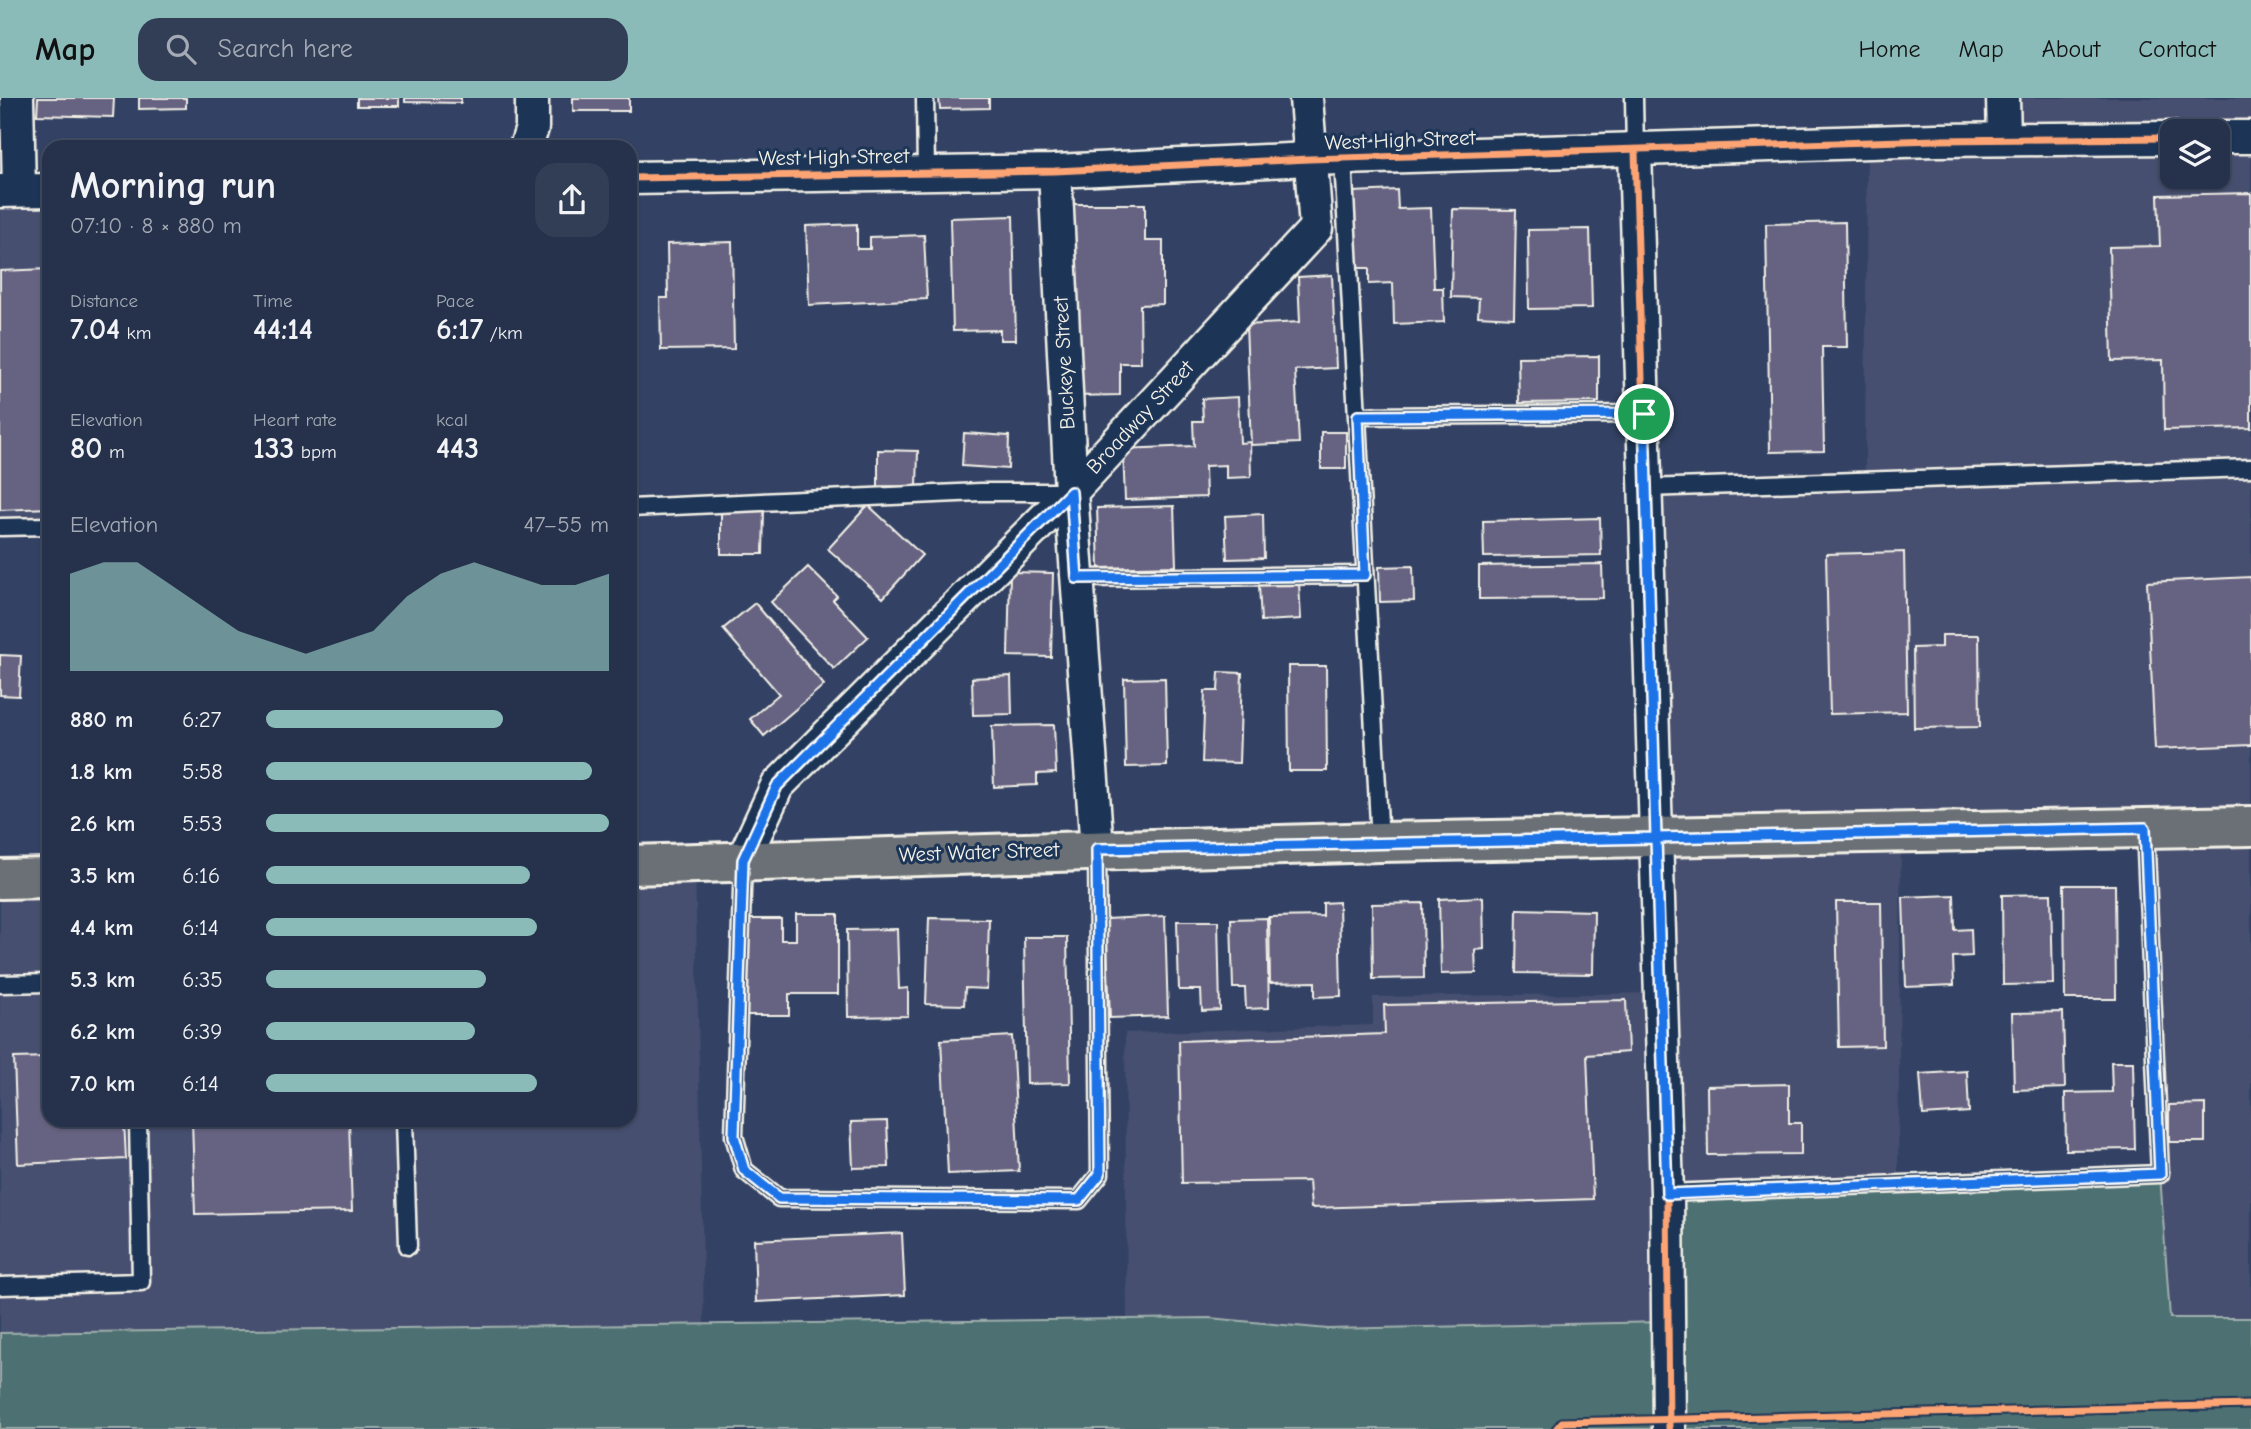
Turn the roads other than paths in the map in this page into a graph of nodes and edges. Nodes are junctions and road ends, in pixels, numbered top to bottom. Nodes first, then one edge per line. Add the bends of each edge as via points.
1 (18, 98) edge
2 (532, 98) edge
3 (925, 98) edge
4 (1306, 98) edge
5 (1634, 98) edge
6 (2003, 98) edge
7 (2251, 136) edge
8 (2230, 137) edge
9 (2160, 138) edge
10 (2004, 139) junction
11 (528, 140) edge
12 (1635, 151) junction
13 (1309, 159) junction
14 (1343, 159) junction
15 (1055, 172) junction
16 (926, 173) junction
17 (637, 178) edge
18 (23, 190) edge
19 (1644, 414) junction
20 (1358, 416) junction
21 (2251, 468) edge
22 (1645, 488) junction
23 (1071, 492) junction
24 (637, 509) edge
25 (42, 526) edge
26 (0, 527) edge
27 (1365, 575) junction
28 (1077, 578) junction
29 (2251, 825) edge
30 (2145, 828) junction
31 (1656, 838) junction
32 (1380, 842) junction
33 (1097, 849) junction
34 (743, 860) junction
35 (637, 865) edge
36 (42, 878) edge
37 (0, 879) edge
38 (42, 983) edge
39 (0, 984) edge
40 (138, 1127) edge
41 (404, 1127) edge
42 (1667, 1194) junction
43 (408, 1246) dead end
44 (0, 1286) edge
45 (1669, 1423) edge

1 - 18 street
2 - 11 street
3 - 16 lane
4 - 13 street, Broadway Street
5 - 12 lane
6 - 10 street
7 - 8 street
9 - 10 street, West High Street
10 - 12 street, West High Street
12 - 14 street, West High Street
12 - 19 street
13 - 14 street, West High Street
13 - 15 street, West High Street
13 - 23 street, Broadway Street via 1316,228
14 - 20 lane
15 - 16 street, West High Street
15 - 23 street, Buckeye Street
16 - 17 street, West High Street
19 - 20 lane
19 - 22 street
20 - 27 lane
21 - 22 lane
22 - 31 street
23 - 24 lane
23 - 28 street, Buckeye Street
23 - 34 street, Broadway Street via 777,786
25 - 26 lane
27 - 28 lane
27 - 32 lane
28 - 33 street, Buckeye Street
29 - 30 main road, West Water Street
30 - 31 main road, West Water Street
30 - 42 lane via 2160,1174
31 - 32 main road, West Water Street
31 - 42 street
32 - 33 main road, West Water Street
33 - 34 main road, West Water Street
33 - 34 lane via 1100,1174 1079,1200 779,1198 744,1170 734,1136
34 - 35 main road, West Water Street
36 - 37 main road
38 - 39 lane
40 - 44 lane via 141,1282
41 - 43 lane
42 - 45 street

